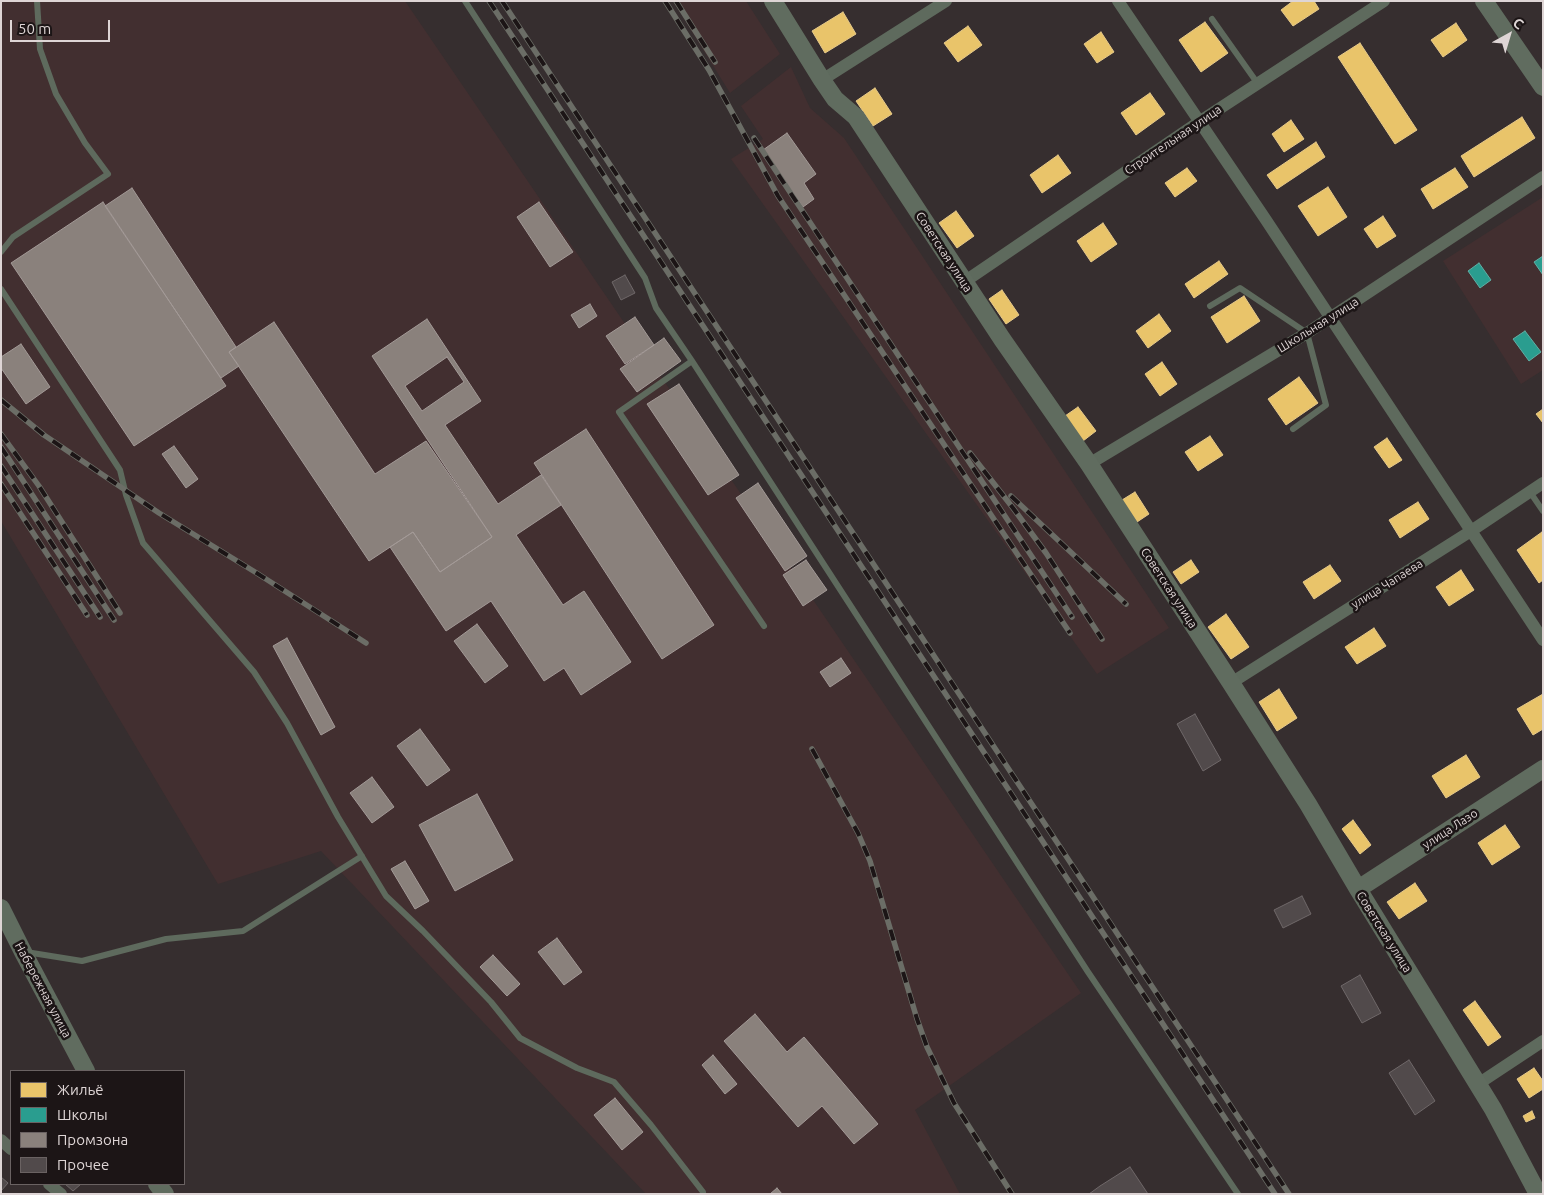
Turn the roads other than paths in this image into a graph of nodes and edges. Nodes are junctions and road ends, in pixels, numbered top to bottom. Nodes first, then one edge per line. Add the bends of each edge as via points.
1 (37, 1) edge
2 (465, 1) edge
3 (773, 1) edge
4 (946, 1) edge
5 (1118, 1) edge
6 (1384, 1) edge
7 (1484, 1) edge
8 (1212, 19) dead end
9 (822, 80) junction
10 (1258, 84) junction
11 (1543, 88) edge
12 (1199, 122) junction
13 (1543, 177) edge
14 (1, 252) edge
15 (964, 282) junction
16 (1, 289) edge
17 (1210, 306) dead end
18 (1330, 318) junction
19 (1307, 333) junction
20 (692, 361) junction
21 (1293, 429) dead end
22 (1089, 464) junction
23 (1543, 483) edge
24 (1530, 492) junction
25 (1543, 511) edge
26 (1471, 531) junction
27 (764, 626) dead end
28 (1543, 640) edge
29 (1230, 683) junction
30 (1543, 769) edge
31 (362, 856) junction
32 (1358, 889) junction
33 (1, 908) edge
34 (23, 952) junction
35 (1543, 1041) edge
36 (85, 1070) edge
37 (1478, 1084) junction
38 (1, 1140) edge
39 (10, 1149) edge
40 (50, 1185) edge
41 (61, 1194) edge
42 (703, 1194) edge
43 (1238, 1194) edge
44 (1538, 1194) edge

1 - 14 lane via 40,49 56,94 108,174 13,237
2 - 20 lane via 645,278 656,308
3 - 9 street, Советская улица
4 - 9 street
5 - 12 street
6 - 10 street, Строительная улица
7 - 11 street
8 - 10 lane
9 - 15 street, Советская улица via 835,99 856,117
10 - 12 street, Строительная улица
12 - 15 street, Строительная улица
12 - 18 street
13 - 18 street, Школьная улица
15 - 22 street, Советская улица
16 - 31 lane via 120,470 143,543 254,672 287,723
17 - 19 lane via 1240,288
18 - 19 street, Школьная улица
18 - 26 street
19 - 21 lane via 1326,405
19 - 22 street, Школьная улица
20 - 27 lane via 619,412
20 - 43 lane via 1088,972
22 - 29 street, Советская улица
23 - 24 street, улица Чапаева
24 - 25 lane
24 - 26 street, улица Чапаева
26 - 28 street
26 - 29 street, улица Чапаева
29 - 32 street, Советская улица
30 - 32 street, улица Лазо
31 - 34 lane via 243,931 166,939 82,961
31 - 42 lane via 386,896 423,931 520,1038 577,1068 614,1082
32 - 37 street, Советская улица
33 - 34 street, Набережная улица
34 - 36 street, Набережная улица
35 - 37 street
37 - 44 street, Советская улица
38 - 39 street
40 - 41 street

